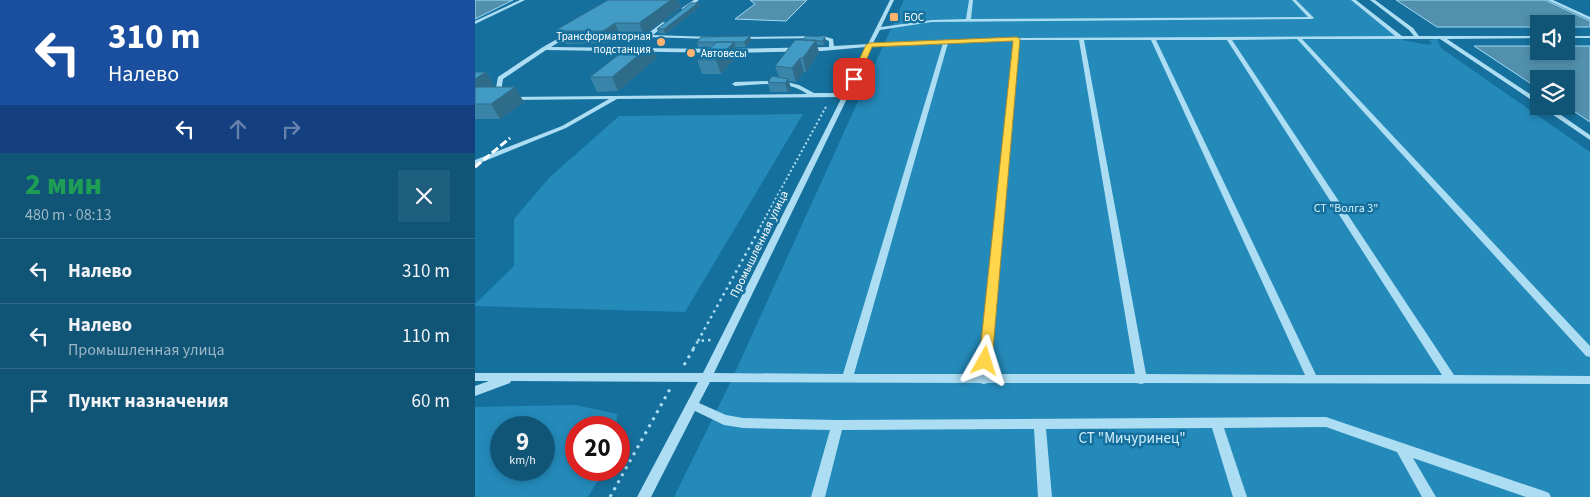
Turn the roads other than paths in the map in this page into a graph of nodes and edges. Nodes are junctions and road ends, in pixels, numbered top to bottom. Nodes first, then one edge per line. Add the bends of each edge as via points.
1 (523, 0) edge
2 (697, 0) edge
3 (892, 0) edge
4 (971, 0) edge
5 (1294, 0) edge
6 (1353, 0) edge
7 (1373, 0) edge
8 (1549, 0) edge
9 (676, 15) edge
10 (1590, 19) edge
11 (669, 20) edge
12 (968, 20) junction
13 (475, 23) edge
14 (877, 29) junction
15 (570, 32) edge
16 (1530, 37) edge
17 (1575, 37) edge
18 (1590, 37) edge
19 (715, 38) edge
20 (734, 38) edge
21 (1298, 38) junction
22 (1401, 38) junction
23 (1418, 38) junction
24 (1442, 38) junction
25 (1017, 39) junction
26 (1081, 39) junction
27 (1153, 39) junction
28 (1229, 39) junction
29 (945, 42) junction
30 (869, 45) junction
31 (720, 46) edge
32 (832, 47) junction
33 (545, 48) junction
34 (735, 84) dead end
35 (846, 95) junction
36 (814, 96) junction
37 (616, 97) junction
38 (1530, 98) edge
39 (1556, 115) edge
40 (1590, 138) edge
41 (475, 162) edge
42 (1590, 353) edge
43 (475, 377) edge
44 (513, 378) junction
45 (707, 379) junction
46 (847, 379) junction
47 (1312, 379) junction
48 (984, 380) junction
49 (1141, 380) junction
50 (1451, 380) junction
51 (1590, 380) edge
52 (475, 391) edge
53 (693, 406) junction
54 (1216, 422) junction
55 (1040, 424) junction
56 (837, 425) junction
57 (1401, 448) junction
58 (644, 497) edge
59 (818, 497) edge
60 (1045, 497) edge
61 (1240, 497) edge
62 (1429, 497) edge
63 (1544, 497) edge

1 - 13 street
2 - 9 street
3 - 14 street, Промышленная улица
4 - 12 street
5 - 12 street via 1312,18
6 - 22 street
7 - 23 street
8 - 10 street
11 - 19 street via 648,36
12 - 14 street
14 - 30 street, Промышленная улица
15 - 33 street
16 - 24 street
17 - 18 street
20 - 32 street via 823,37 831,40
21 - 22 street
21 - 28 street
21 - 42 street
22 - 23 street
23 - 24 street
24 - 38 street
25 - 26 street
25 - 29 street
25 - 48 street
26 - 27 street
26 - 49 lane
27 - 28 street
27 - 47 street
28 - 50 street
29 - 30 street
29 - 46 street
30 - 32 street
30 - 35 street, Промышленная улица
31 - 32 street
32 - 33 street via 726,51
33 - 37 street via 500,78 497,98
34 - 36 street via 794,84
35 - 36 street
35 - 45 street, Промышленная улица
36 - 37 street
37 - 41 street via 564,127
39 - 40 street
43 - 44 street
44 - 45 street
44 - 52 street
45 - 46 street
45 - 53 street, Промышленная улица
46 - 48 street
47 - 49 street
47 - 50 street
48 - 49 street
50 - 51 street
53 - 56 street via 724,420 743,423
53 - 58 street, Промышленная улица
54 - 55 street
54 - 57 street via 1326,422
54 - 61 street
55 - 56 street
55 - 60 street
56 - 59 street
57 - 62 street
57 - 63 street

